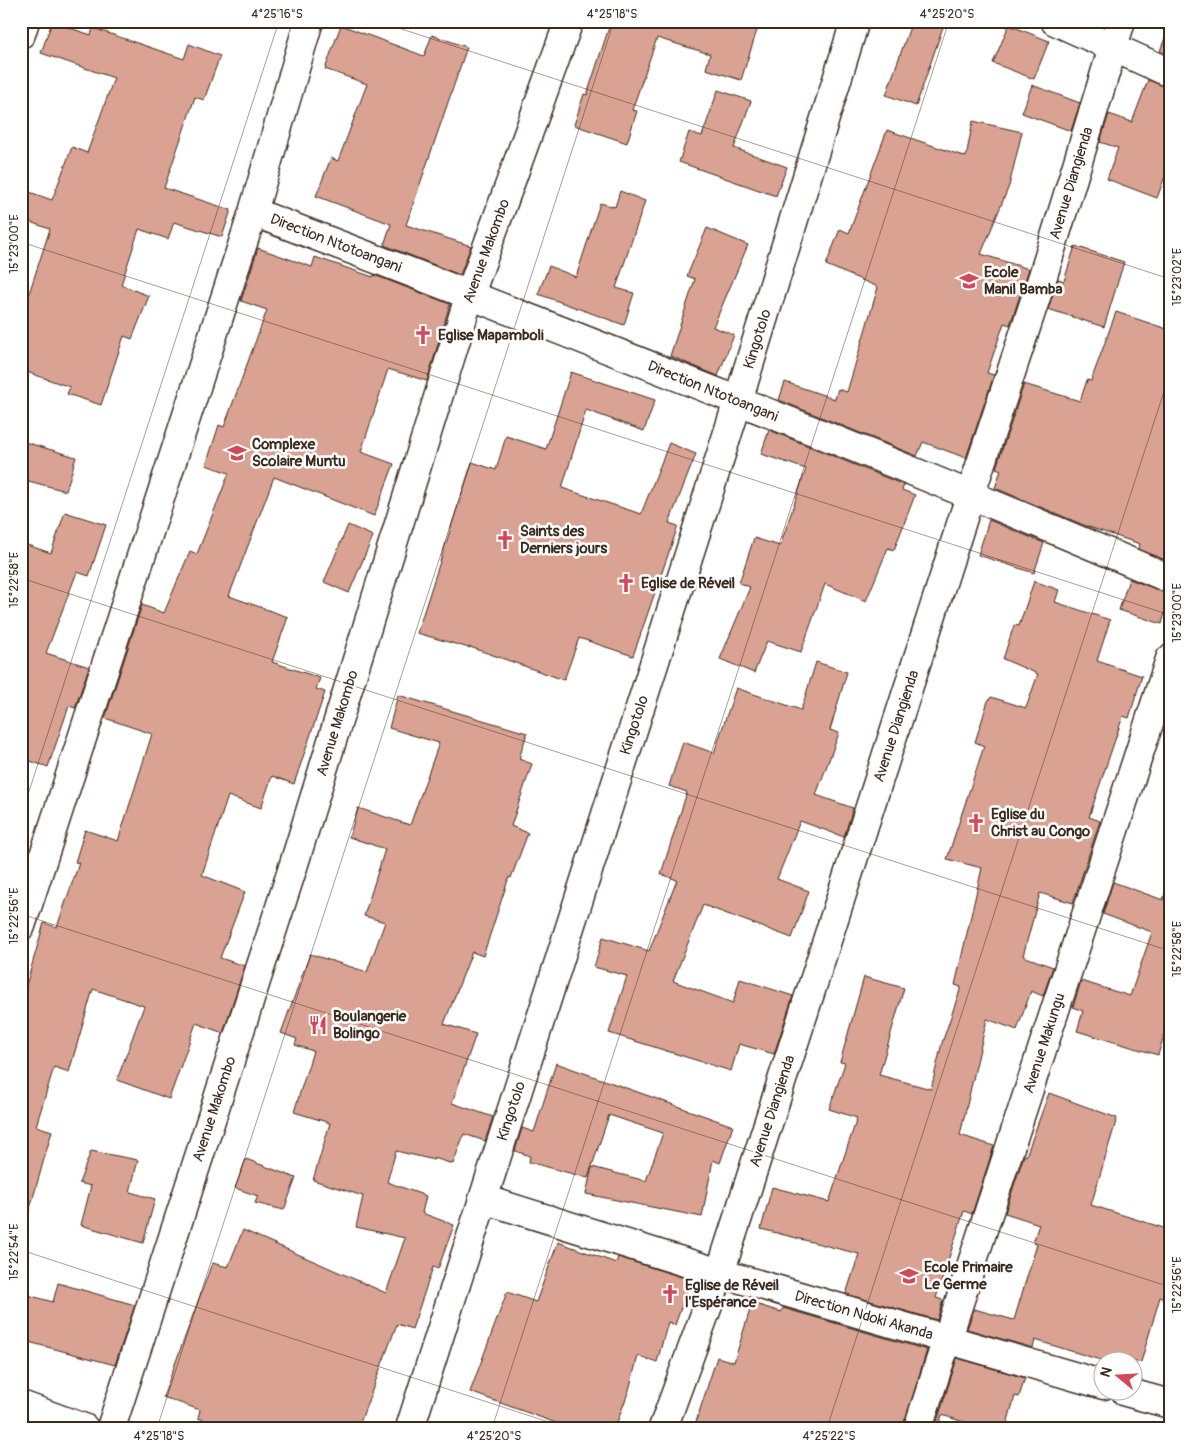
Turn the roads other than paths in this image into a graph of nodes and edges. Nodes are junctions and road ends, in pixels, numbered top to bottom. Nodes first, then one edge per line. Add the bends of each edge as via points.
1 (25, 21) edge
2 (309, 21) edge
3 (569, 21) edge
4 (855, 21) edge
5 (1055, 21) edge
6 (1121, 21) edge
7 (21, 34) edge
8 (1113, 47) junction
9 (1170, 73) edge
10 (253, 212) junction
11 (470, 294) junction
12 (738, 401) junction
13 (971, 493) junction
14 (1170, 579) edge
15 (1170, 659) edge
16 (21, 926) edge
17 (483, 1199) junction
18 (720, 1273) junction
19 (946, 1340) junction
20 (1094, 1382) edge
21 (1144, 1397) edge
22 (1170, 1404) edge
23 (21, 1405) edge
24 (84, 1428) edge
25 (111, 1428) edge
26 (410, 1428) edge
27 (662, 1428) edge
28 (918, 1428) edge

1 - 7 street
2 - 10 street
3 - 11 street, Avenue Makombo
4 - 12 street, Kingotolo
5 - 8 street
6 - 8 street, Avenue Diangienda
8 - 9 street
8 - 13 street, Avenue Diangienda
10 - 11 street, Direction Ntotoangani
10 - 16 street
11 - 12 street, Direction Ntotoangani
11 - 25 street, Avenue Makombo via 290,876
12 - 13 street, Direction Ntotoangani
12 - 17 street, Kingotolo
13 - 14 street, Direction Ntotoangani
13 - 18 street, Avenue Diangienda
15 - 19 street, Avenue Makungu
17 - 18 street, Direction Ndoki Akanda
17 - 26 street, Kingotolo
18 - 19 street, Direction Ndoki Akanda
18 - 27 street, Avenue Diangienda
19 - 20 street, Direction Ndoki Akanda
19 - 28 street, Avenue Makungu
21 - 22 street
23 - 24 street

